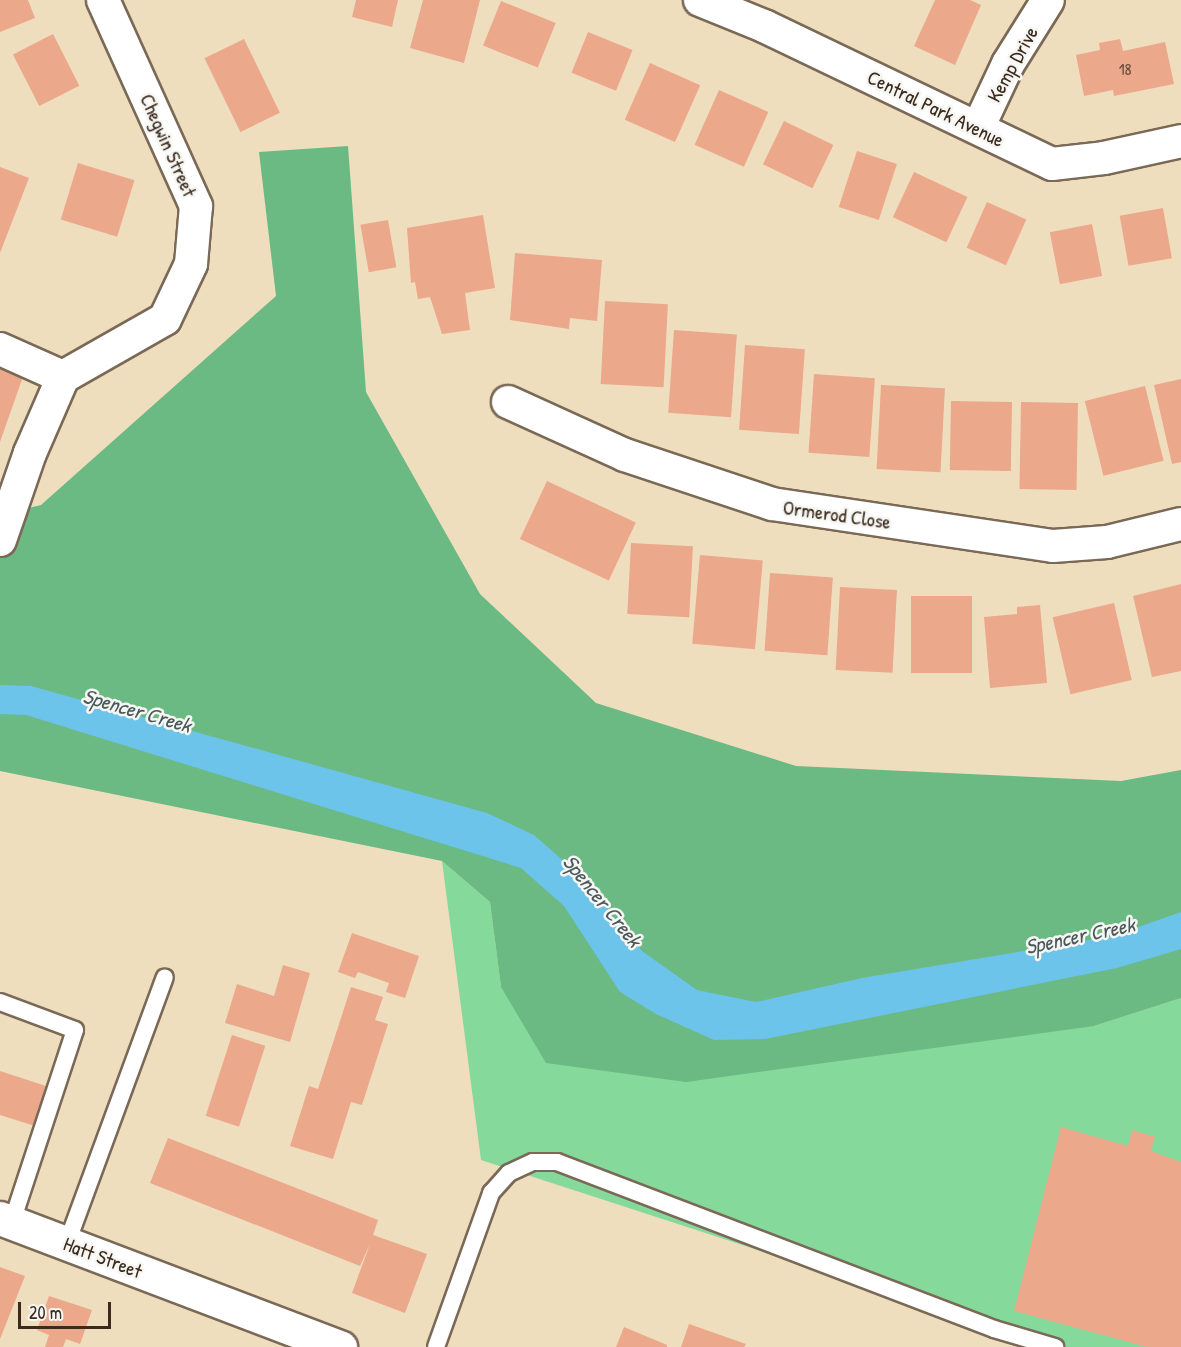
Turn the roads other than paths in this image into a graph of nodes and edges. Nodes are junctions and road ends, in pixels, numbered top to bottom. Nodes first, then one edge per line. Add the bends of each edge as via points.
1 (102, 0) edge
2 (700, 0) edge
3 (1048, 0) edge
4 (978, 128) junction
5 (1181, 141) edge
6 (0, 349) edge
7 (63, 377) junction
8 (508, 402) dead end
9 (1181, 524) edge
10 (0, 540) edge
11 (165, 977) dead end
12 (0, 1002) edge
13 (6, 1220) edge
14 (67, 1244) junction
15 (340, 1347) edge
16 (436, 1347) edge
17 (1055, 1347) edge

1 - 7 street, Chegwin Street via 196,206 191,264 165,319
2 - 4 street, Central Park Avenue via 764,26
3 - 4 street, Kemp Drive via 1008,64
4 - 5 street, Central Park Avenue via 1052,164 1104,158
6 - 7 street
7 - 10 street via 30,453
8 - 9 street, Ormerod Close via 625,455 772,504 1053,546 1107,542
11 - 14 lane
12 - 13 lane via 75,1030
13 - 14 street, Hatt Street
14 - 15 street, Hatt Street
16 - 17 lane via 491,1193 509,1173 533,1162 557,1162 986,1326

